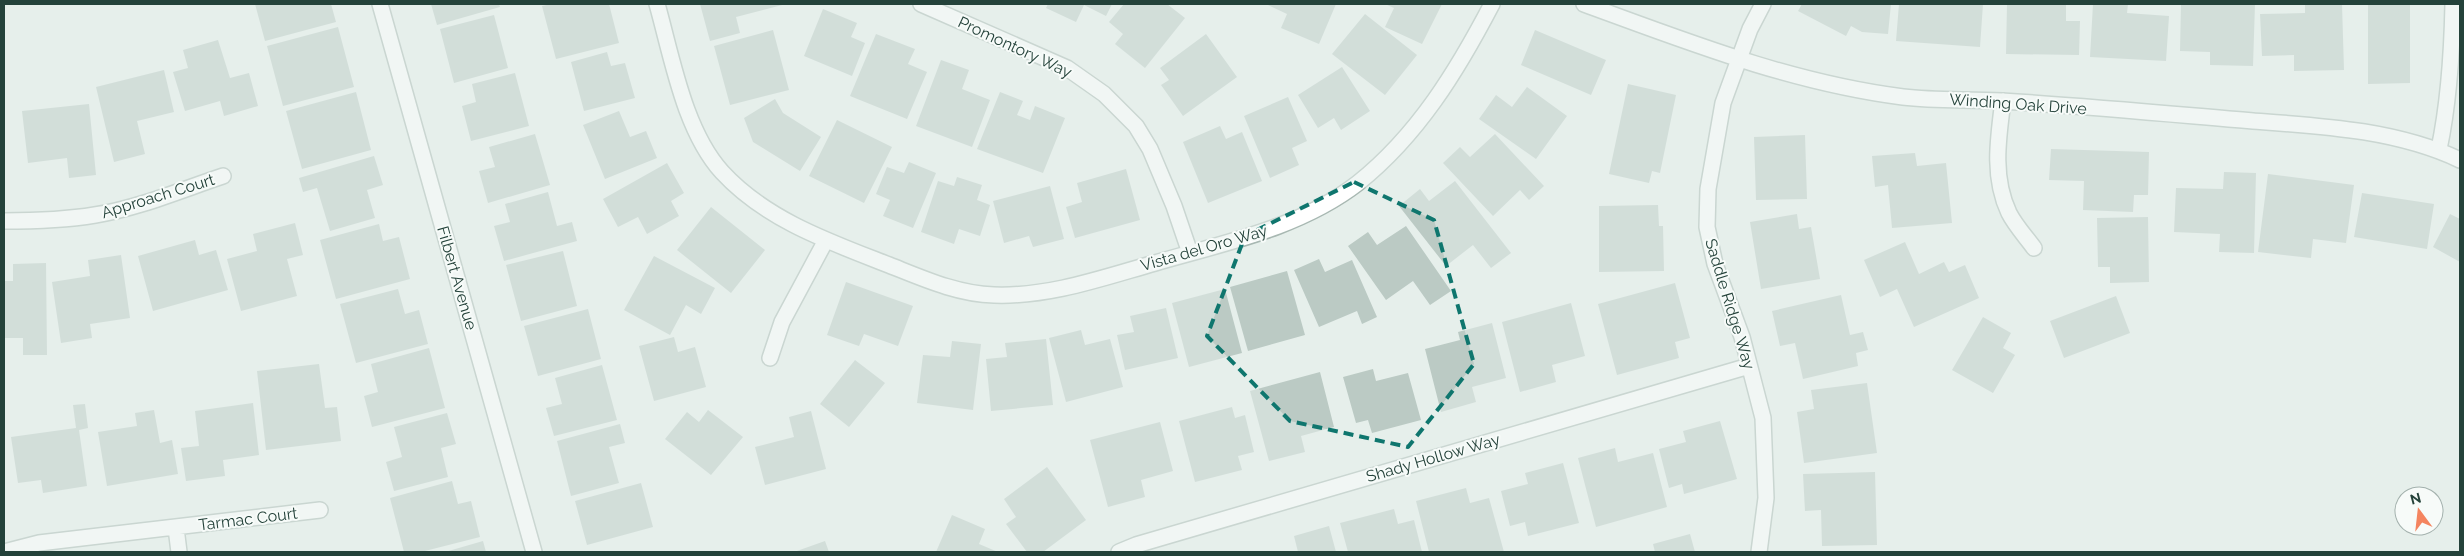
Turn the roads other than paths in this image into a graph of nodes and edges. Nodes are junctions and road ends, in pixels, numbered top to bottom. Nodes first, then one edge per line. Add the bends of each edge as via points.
1 (380, 4) edge
2 (657, 4) edge
3 (920, 4) edge
4 (1492, 4) edge
5 (1584, 4) edge
6 (1764, 4) edge
7 (2453, 4) edge
8 (1740, 59) junction
9 (2003, 101) junction
10 (2439, 149) junction
11 (2460, 160) edge
12 (222, 176) dead end
13 (4, 221) edge
14 (826, 240) junction
15 (2034, 248) dead end
16 (1190, 253) junction
17 (770, 358) dead end
18 (1749, 366) junction
19 (320, 510) dead end
20 (176, 528) junction
21 (4, 552) edge
22 (179, 552) edge
23 (534, 552) edge
24 (1119, 552) edge
25 (1760, 552) edge

1 - 23 street, Filbert Avenue
2 - 14 street, Vista del Oro Way via 684,99 703,144 721,170 742,191 769,210
3 - 16 street, Promontory Way via 1067,68 1104,94 1136,126 1150,149
4 - 16 street, Vista del Oro Way via 1444,89 1391,153 1357,183 1317,209 1285,224
5 - 8 street, Winding Oak Drive
6 - 8 street, Saddle Ridge Way
7 - 10 street via 2452,58
8 - 9 street, Winding Oak Drive via 1812,80 1904,97
8 - 18 street, Saddle Ridge Way via 1723,103 1708,189 1707,227
9 - 10 street, Winding Oak Drive via 2329,127
9 - 15 street via 1997,152 1999,187 2009,214
10 - 11 street, Winding Oak Drive
12 - 13 street, Approach Court via 97,215
14 - 16 street, Vista del Oro Way via 949,288 993,295 1056,290
14 - 17 street via 782,322
18 - 24 street, Shady Hollow Way
18 - 25 street, Saddle Ridge Way via 1763,418 1766,462
19 - 20 street, Tarmac Court
20 - 21 street, Tarmac Court via 39,543
20 - 22 street

